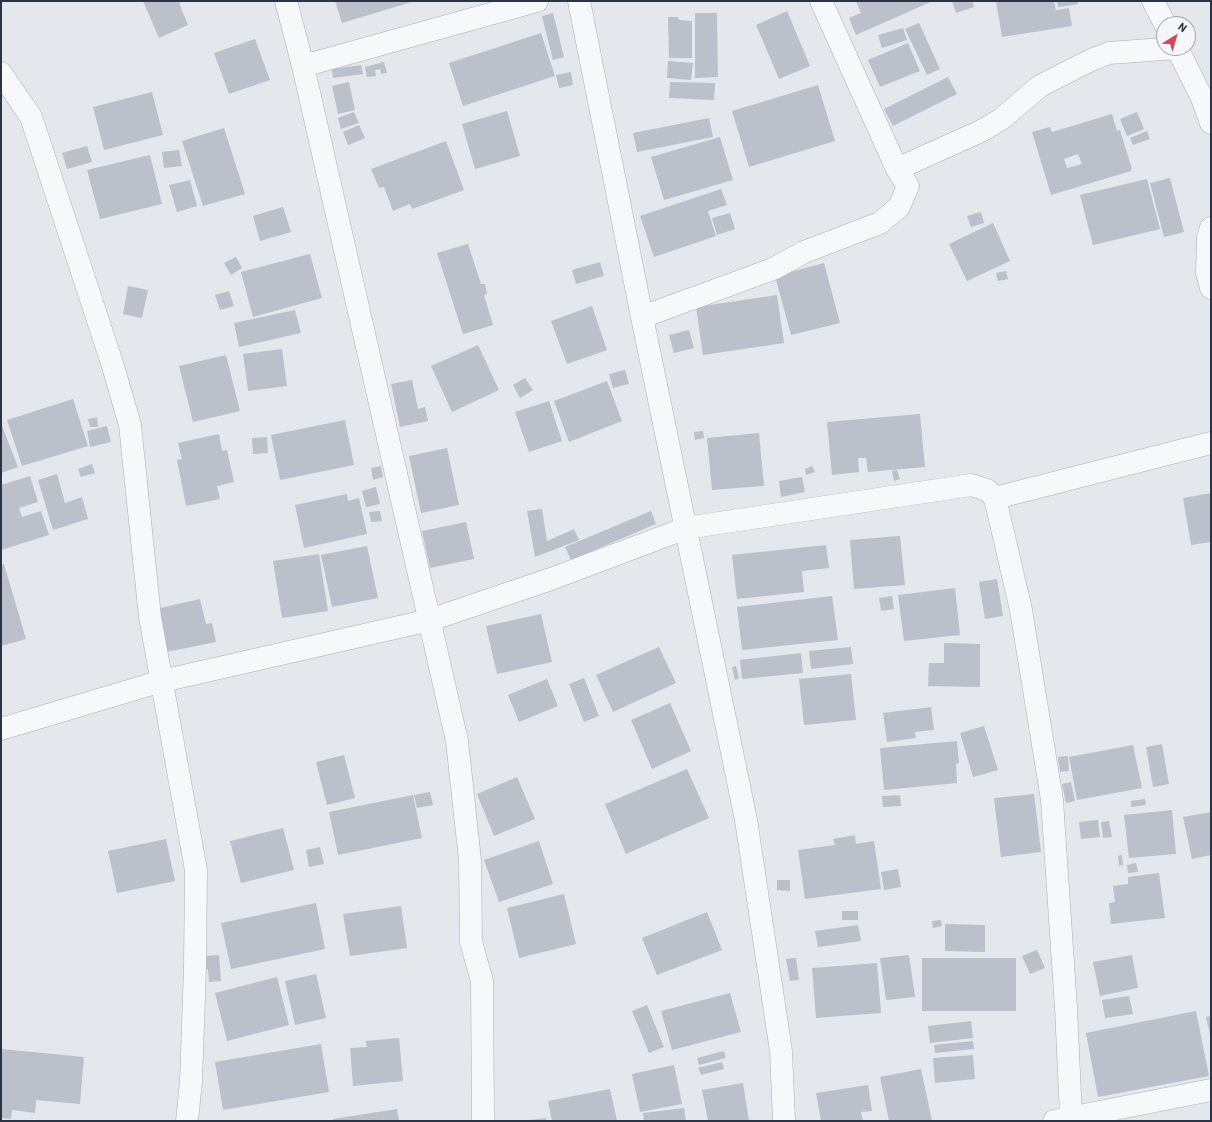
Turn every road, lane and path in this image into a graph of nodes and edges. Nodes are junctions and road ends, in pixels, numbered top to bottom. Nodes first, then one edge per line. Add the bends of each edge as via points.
1 (286, 1) edge
2 (537, 1) edge
3 (579, 1) edge
4 (821, 1) edge
5 (1153, 1) edge
6 (1161, 16) edge
7 (1156, 50) edge
8 (1181, 56) edge
9 (303, 66) junction
10 (1, 73) edge
11 (1211, 124) edge
12 (896, 169) junction
13 (1211, 228) edge
14 (1211, 288) edge
15 (642, 317) junction
16 (1211, 443) edge
17 (995, 498) junction
18 (686, 528) junction
19 (430, 620) junction
20 (162, 682) junction
21 (1, 729) edge
22 (1211, 1090) edge
23 (1062, 1119) edge
24 (187, 1121) edge
25 (483, 1121) edge
26 (784, 1121) edge

1 - 9 street
2 - 9 street
3 - 15 street
4 - 12 street
5 - 6 street
7 - 12 street via 1110,53 1091,60 1040,86 988,127
8 - 11 street via 1202,98
9 - 19 street
10 - 20 street via 31,117 130,425 150,617
12 - 15 street via 908,186 899,207 880,223 804,252 773,268
13 - 14 street via 1208,238 1207,273
15 - 18 street
16 - 17 street
17 - 18 street via 987,490 971,485
17 - 23 street via 1021,610 1052,800 1066,1008
18 - 19 street via 551,579
18 - 26 street via 746,820 781,1051
19 - 20 street
19 - 25 street via 457,741 470,860 471,942 482,981
20 - 21 street
20 - 24 street via 196,870 195,967
22 - 23 street

